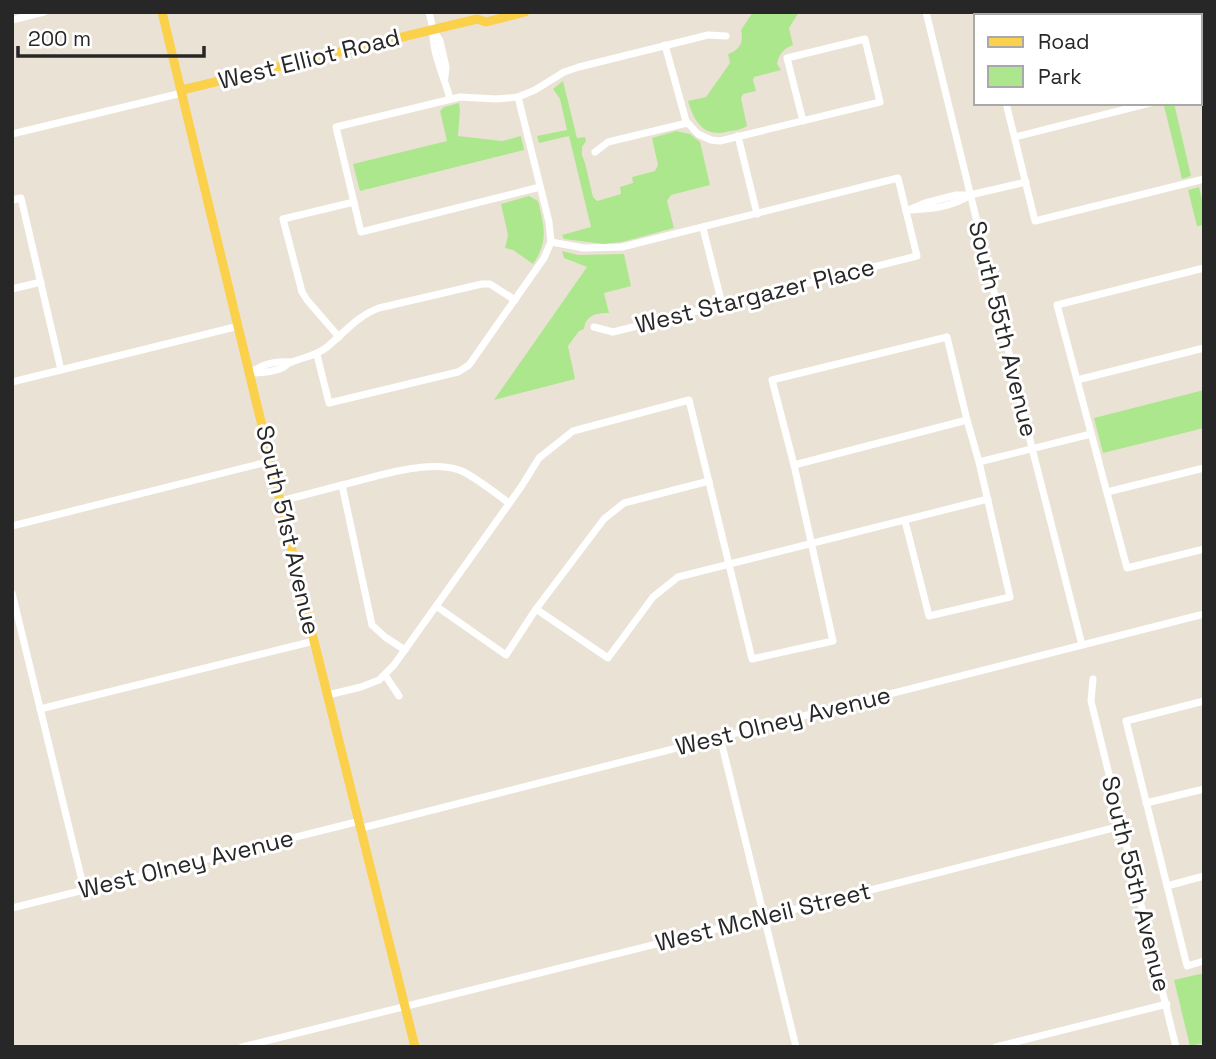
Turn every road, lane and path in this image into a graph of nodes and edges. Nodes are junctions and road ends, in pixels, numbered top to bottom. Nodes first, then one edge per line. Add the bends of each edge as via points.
1 (44, 12) edge
2 (162, 12) edge
3 (429, 12) edge
4 (525, 12) edge
5 (926, 12) edge
6 (481, 15) edge
7 (12, 20) edge
8 (433, 29) junction
9 (726, 36) dead end
10 (666, 46) junction
11 (182, 91) junction
12 (518, 97) junction
13 (450, 99) junction
14 (1007, 105) edge
15 (1142, 105) edge
16 (803, 121) junction
17 (687, 123) junction
18 (12, 134) edge
19 (737, 136) junction
20 (1015, 137) junction
21 (595, 152) dead end
22 (1204, 179) edge
23 (1026, 182) junction
24 (540, 187) junction
25 (970, 195) junction
26 (12, 200) edge
27 (354, 202) junction
28 (906, 211) junction
29 (757, 214) junction
30 (703, 228) junction
31 (551, 242) junction
32 (1204, 268) edge
33 (41, 282) junction
34 (12, 289) edge
35 (515, 300) junction
36 (722, 304) junction
37 (239, 326) junction
38 (594, 327) dead end
39 (339, 337) junction
40 (1204, 348) edge
41 (317, 355) junction
42 (61, 370) junction
43 (250, 373) junction
44 (1077, 380) junction
45 (12, 382) edge
46 (967, 420) junction
47 (1091, 433) junction
48 (1032, 448) junction
49 (271, 461) junction
50 (979, 462) junction
51 (794, 465) junction
52 (1204, 468) edge
53 (709, 481) junction
54 (342, 485) junction
55 (1107, 492) junction
56 (988, 499) junction
57 (281, 501) junction
58 (509, 503) junction
59 (905, 521) junction
60 (12, 526) edge
61 (811, 543) junction
62 (1204, 549) edge
63 (729, 564) junction
64 (12, 593) edge
65 (436, 606) junction
66 (536, 609) junction
67 (1204, 614) edge
68 (314, 640) junction
69 (1082, 645) junction
70 (405, 650) junction
71 (385, 675) junction
72 (1093, 679) dead end
73 (328, 695) junction
74 (399, 696) dead end
75 (1204, 701) edge
76 (40, 709) junction
77 (720, 737) junction
78 (1204, 789) edge
79 (1146, 803) junction
80 (361, 825) junction
81 (1121, 826) junction
82 (1204, 876) edge
83 (1167, 886) junction
84 (84, 889) junction
85 (12, 908) edge
86 (765, 917) junction
87 (1204, 961) edge
88 (1167, 1004) junction
89 (405, 1006) junction
90 (242, 1047) edge
91 (415, 1047) edge
92 (796, 1047) edge
93 (996, 1047) edge
94 (1176, 1047) edge

1 - 7 street
2 - 11 main road, South 51st Avenue
3 - 8 street
4 - 6 main road, West Elliot Road via 486,22
5 - 25 street, South 55th Avenue
6 - 8 main road, West Elliot Road
8 - 11 main road, West Elliot Road
8 - 13 street via 432,43
9 - 10 street via 708,35
10 - 12 street via 571,69
10 - 17 street
11 - 18 street, West Elliot Road
11 - 37 main road, South 51st Avenue
12 - 13 street
12 - 24 street
13 - 27 street via 336,127
14 - 20 street
15 - 20 street
16 - 16 street via 787,58 865,39 880,102
16 - 19 street
17 - 19 street via 711,140
17 - 21 street via 608,142
19 - 29 street
20 - 23 street
22 - 23 street via 1035,221
23 - 25 street
24 - 27 street via 361,232
24 - 31 street
25 - 28 street via 959,202
25 - 48 street, South 55th Avenue
26 - 33 street via 21,198
27 - 39 street via 283,219 302,292
28 - 29 street via 898,178
28 - 36 street, West Stargazer Place via 917,256
29 - 30 street
30 - 31 street via 608,249
30 - 36 street
31 - 35 street
32 - 44 street via 1057,305
33 - 34 street
33 - 42 street
35 - 39 street via 490,284 467,287 369,312
35 - 41 street via 458,372 329,403
36 - 38 street, West Stargazer Place via 613,332
37 - 42 street
37 - 43 main road, South 51st Avenue
39 - 41 street
40 - 44 street
41 - 43 street
42 - 45 street
43 - 49 main road, South 51st Avenue
44 - 47 street
46 - 50 street
46 - 51 street
46 - 51 street via 947,337 772,380
47 - 48 street
47 - 55 street
48 - 50 street
48 - 69 street, South 55th Avenue
49 - 57 main road, South 51st Avenue
49 - 60 street
50 - 56 street
51 - 61 street
52 - 55 street
53 - 58 street via 689,400 573,432 539,458
53 - 63 street
53 - 66 street via 624,503 604,519
54 - 57 street
54 - 58 street via 434,467 461,470
54 - 70 street via 372,625
55 - 62 street via 1127,568
56 - 59 street
56 - 59 street via 1010,597 929,616
57 - 68 main road, South 51st Avenue
58 - 65 street
59 - 61 street
61 - 63 street
61 - 63 street via 833,641 752,659
63 - 66 street via 678,577 653,597 608,658
64 - 76 street
65 - 66 street via 506,655
65 - 70 street
67 - 69 street, West Olney Avenue
68 - 73 main road, South 51st Avenue
68 - 76 street
69 - 77 street, West Olney Avenue
70 - 71 street
71 - 73 street via 370,684
71 - 74 street
72 - 81 street, South 55th Avenue via 1091,701
73 - 80 main road, South 51st Avenue
75 - 79 street via 1126,721
76 - 84 street
77 - 80 street, West Olney Avenue
77 - 86 street
78 - 79 street
79 - 83 street
80 - 84 street, West Olney Avenue
80 - 89 main road, South 51st Avenue
81 - 86 street, West McNeil Street
81 - 88 street, South 55th Avenue
82 - 83 street
83 - 87 street via 1187,966
84 - 85 street, West Olney Avenue
86 - 89 street, West McNeil Street
86 - 92 street
88 - 93 street
88 - 94 street, South 55th Avenue
89 - 90 street, West McNeil Street
89 - 91 main road, South 51st Avenue

